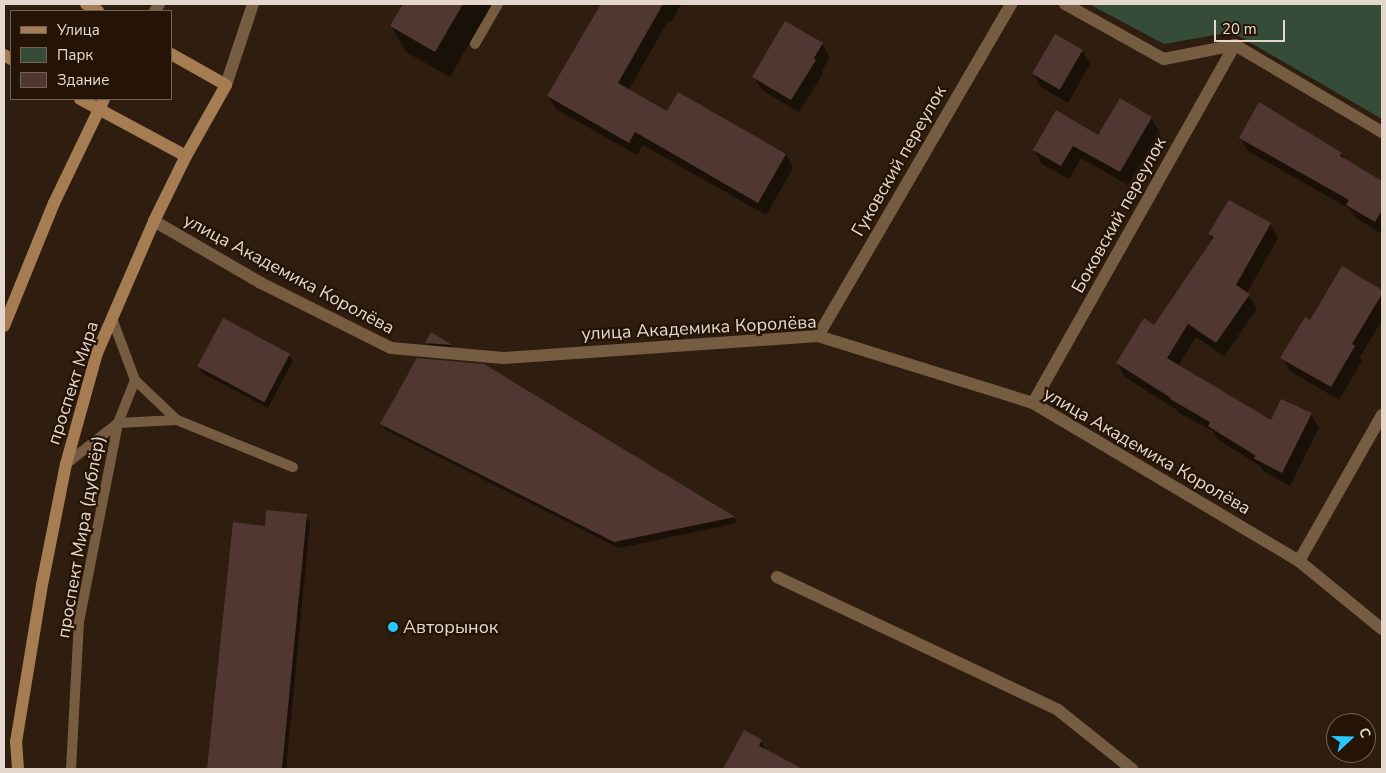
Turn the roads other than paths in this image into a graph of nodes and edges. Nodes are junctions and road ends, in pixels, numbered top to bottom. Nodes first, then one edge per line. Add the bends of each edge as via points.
1 (253, 4) edge
2 (498, 4) edge
3 (1010, 4) edge
4 (1065, 4) edge
5 (475, 44) dead end
6 (1235, 45) junction
7 (172, 55) edge
8 (226, 85) junction
9 (84, 100) edge
10 (101, 104) edge
11 (1382, 132) edge
12 (186, 156) junction
13 (154, 221) junction
14 (112, 318) junction
15 (4, 326) edge
16 (818, 336) junction
17 (135, 380) junction
18 (1033, 403) junction
19 (1382, 415) edge
20 (177, 420) junction
21 (118, 422) junction
22 (66, 464) junction
23 (293, 468) dead end
24 (1300, 561) junction
25 (777, 577) dead end
26 (1382, 629) edge
27 (18, 769) edge
28 (71, 769) edge
29 (1132, 769) edge

1 - 8 street, проспект Мира
2 - 5 lane
3 - 16 street, Гуковский переулок
4 - 6 street via 1164,59
6 - 11 street
6 - 18 street, Боковский переулок
7 - 8 main road
8 - 12 main road, проспект Мира
9 - 10 main road
10 - 12 main road
10 - 15 main road via 54,203
12 - 13 main road, проспект Мира
13 - 14 main road, проспект Мира
13 - 16 street, улица Академика Королёва via 261,283 391,348 504,358
14 - 17 lane
14 - 22 main road, проспект Мира via 97,353
16 - 18 street, улица Академика Королёва
17 - 20 lane
17 - 21 lane, проспект Мира (дублёр)
18 - 24 street, улица Академика Королёва
19 - 24 street
20 - 21 lane
20 - 23 lane
21 - 22 lane
21 - 28 lane, проспект Мира (дублёр) via 79,622
22 - 27 main road, проспект Мира via 16,742
24 - 26 street, улица Академика Королёва
25 - 29 street via 1058,710

